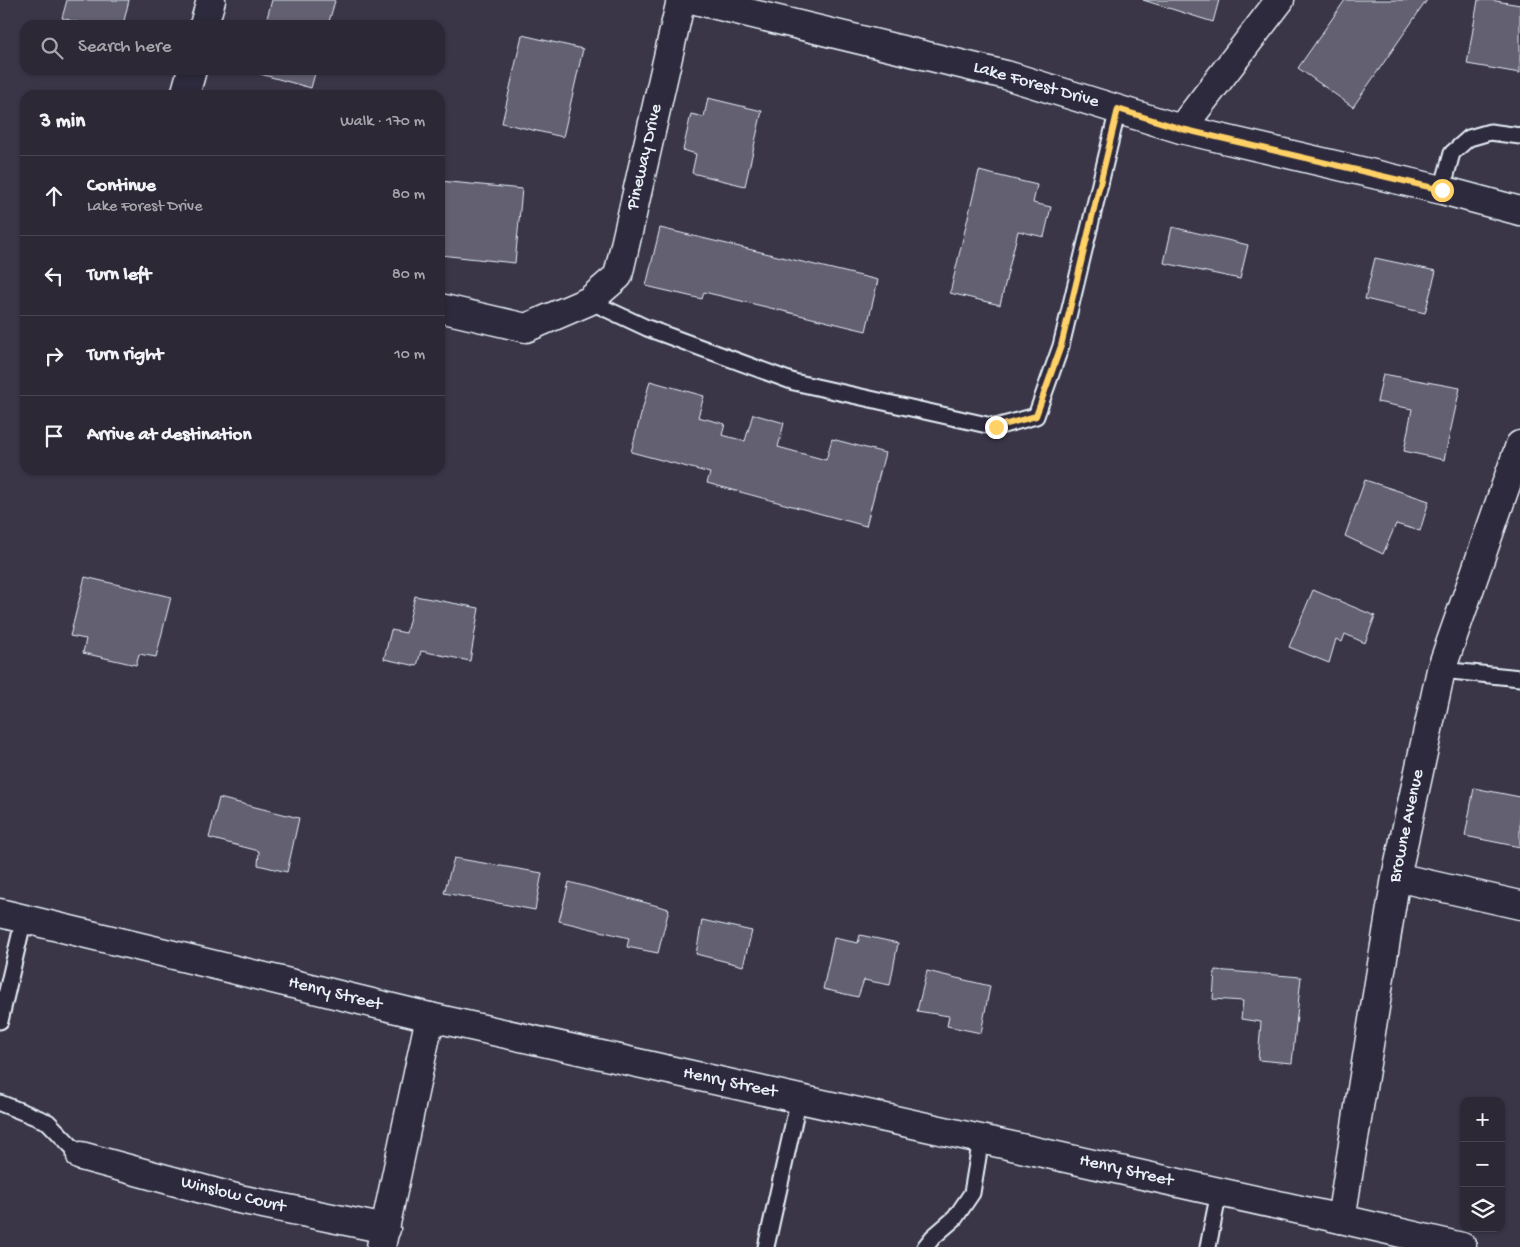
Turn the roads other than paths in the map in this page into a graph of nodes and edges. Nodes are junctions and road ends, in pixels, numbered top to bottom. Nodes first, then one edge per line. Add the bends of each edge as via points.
1 (211, 0) edge
2 (680, 0) edge
3 (696, 0) edge
4 (1277, 1) edge
5 (205, 20) edge
6 (191, 75) edge
7 (186, 90) edge
8 (1118, 109) junction
9 (1182, 129) junction
10 (1520, 136) edge
11 (1442, 190) junction
12 (1520, 211) edge
13 (589, 301) junction
14 (445, 309) edge
15 (1520, 445) edge
16 (1441, 670) junction
17 (1520, 678) edge
18 (1396, 878) junction
19 (1520, 905) edge
20 (12, 916) edge
21 (430, 1017) junction
22 (0, 1022) edge
23 (799, 1098) junction
24 (0, 1103) edge
25 (981, 1139) junction
26 (81, 1156) joint
27 (1219, 1192) junction
28 (1341, 1219) junction
29 (384, 1238) edge
30 (766, 1247) edge
31 (925, 1247) edge
32 (1208, 1247) edge
33 (1462, 1247) edge

1 - 5 street
2 - 13 street, Pineway Drive via 618,276
3 - 8 street, Lake Forest Drive via 1006,75
4 - 9 street
6 - 7 street
8 - 9 street, Lake Forest Drive
8 - 13 lane via 1061,346 1036,416 996,427 794,382 648,328
9 - 11 street, Lake Forest Drive
10 - 11 lane via 1490,132 1469,138 1452,153
11 - 12 street, Lake Forest Drive
13 - 14 street, Pineway Drive via 526,328
15 - 16 street, Browne Avenue
16 - 17 lane
16 - 18 street, Browne Avenue
18 - 19 street
18 - 28 street, Browne Avenue
20 - 21 street, Henry Street
20 - 22 lane
21 - 23 street, Henry Street
21 - 29 street, Winslow Court
23 - 25 street, Henry Street
23 - 30 lane
24 - 26 lane via 48,1122
25 - 27 street, Henry Street
25 - 31 lane via 972,1193 955,1218
26 - 29 street, Winslow Court
27 - 28 street, Henry Street
27 - 32 lane
28 - 33 street, Henry Street

